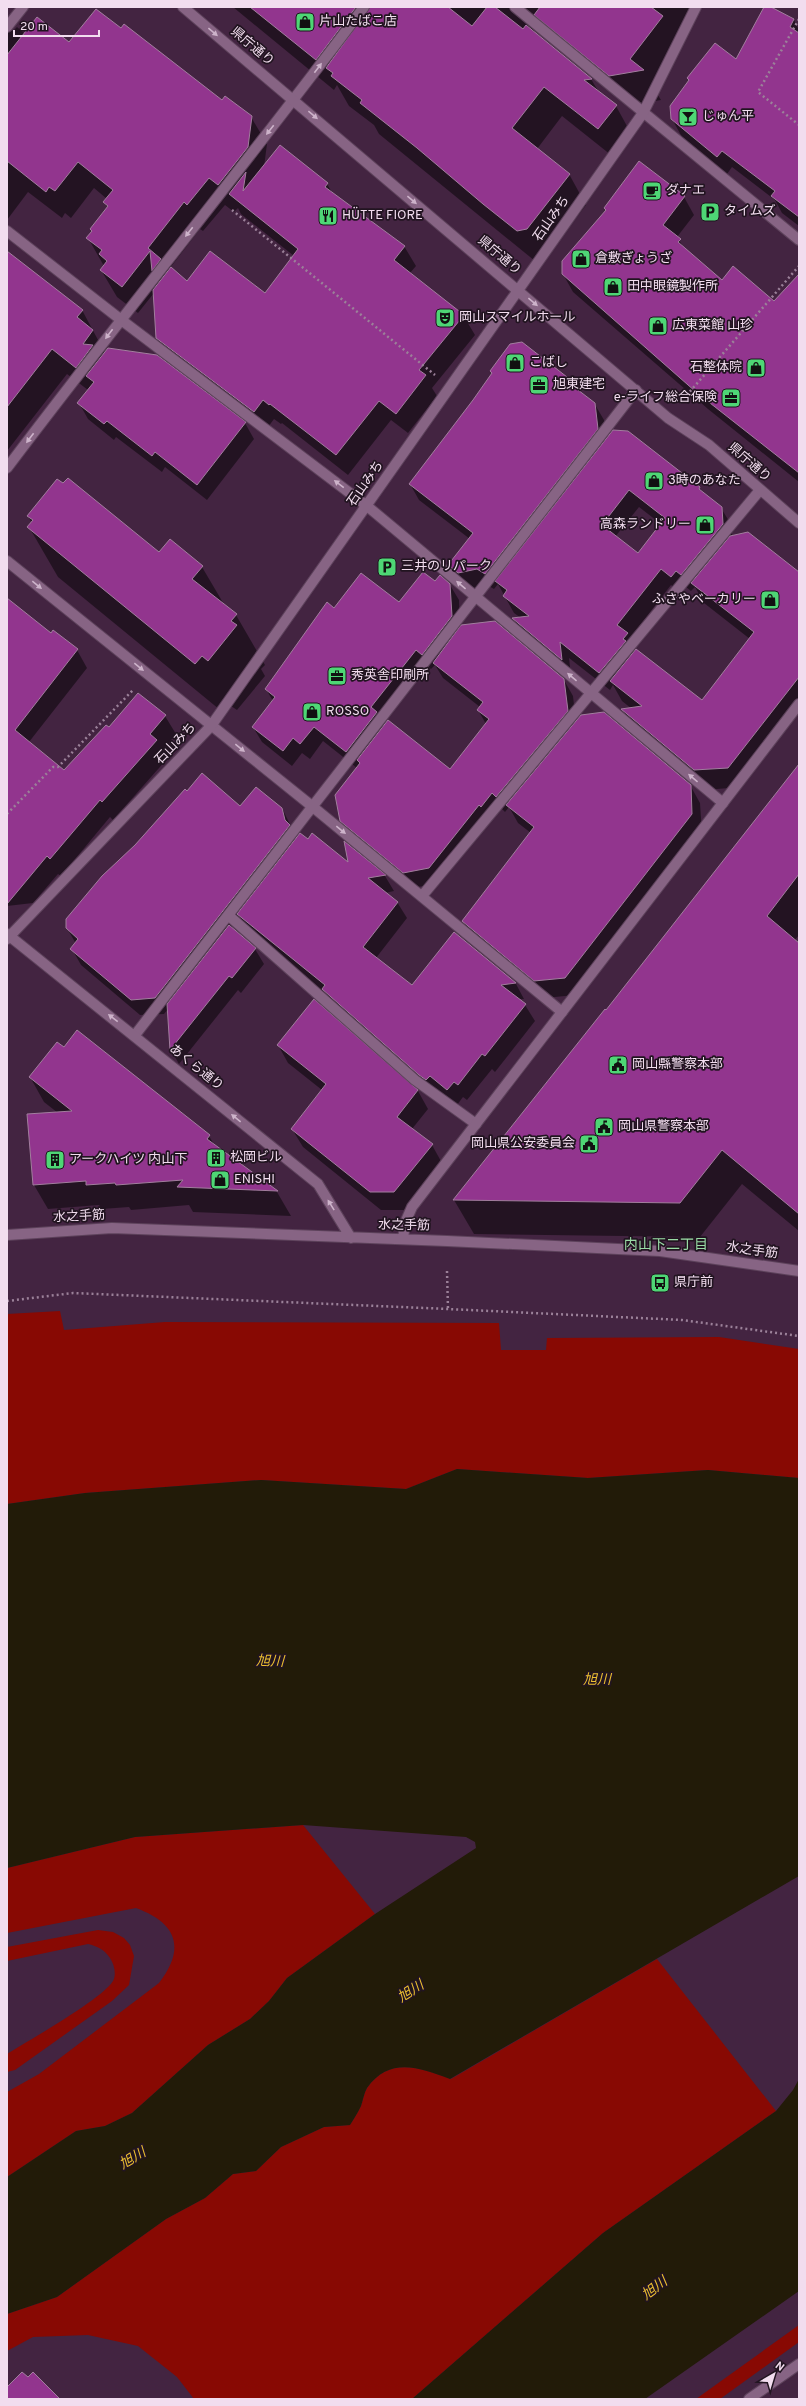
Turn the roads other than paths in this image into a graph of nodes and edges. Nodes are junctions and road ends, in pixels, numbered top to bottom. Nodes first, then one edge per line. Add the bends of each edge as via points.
1 (23, 7) edge
2 (184, 7) edge
3 (364, 7) edge
4 (515, 7) edge
5 (696, 7) edge
6 (7, 27) edge
7 (294, 99) junction
8 (643, 113) junction
9 (7, 231) edge
10 (799, 240) edge
11 (518, 290) junction
12 (120, 319) junction
13 (636, 390) junction
14 (7, 468) edge
15 (760, 490) junction
16 (367, 506) junction
17 (799, 523) edge
18 (7, 561) edge
19 (476, 597) junction
20 (592, 693) junction
21 (799, 704) edge
22 (211, 726) junction
23 (723, 803) junction
24 (313, 807) junction
25 (422, 896) junction
26 (228, 915) junction
27 (8, 937) edge
28 (562, 1012) junction
29 (135, 1035) junction
30 (476, 1124) junction
31 (7, 1235) edge
32 (351, 1238) junction
33 (402, 1239) junction
34 (799, 1271) edge
35 (799, 2364) edge
36 (749, 2399) edge

1 - 6 street
2 -> 7 street, 県庁通り
7 -> 3 street
4 - 8 street
5 - 8 street, 石山みち
7 -> 11 street, 県庁通り
7 -> 12 street
8 - 10 street
8 - 11 street, 石山みち
9 - 12 street
11 -> 13 street, 県庁通り
11 - 16 street, 石山みち
12 -> 14 street
16 -> 12 street
13 - 15 street, 県庁通り via 668,418 709,445
13 - 19 street
15 - 17 street, 県庁通り
15 - 20 street
19 -> 16 street
16 - 22 street, 石山みち
18 -> 22 street
20 -> 19 street
19 - 24 street
23 -> 20 street
20 - 25 street
21 - 23 street
22 -> 24 street
22 - 27 street, 石山みち
23 - 28 street
24 -> 25 street
24 - 26 street
25 - 28 street
26 - 29 street
26 - 30 street via 415,1080
29 -> 27 street, あくら通り
28 - 30 street
32 -> 29 street, あくら通り via 318,1184
30 - 33 street via 412,1207
31 - 32 street, 水之手筋 via 112,1228
32 - 33 street, 水之手筋
33 - 34 street, 水之手筋 via 660,1250
35 - 36 street

